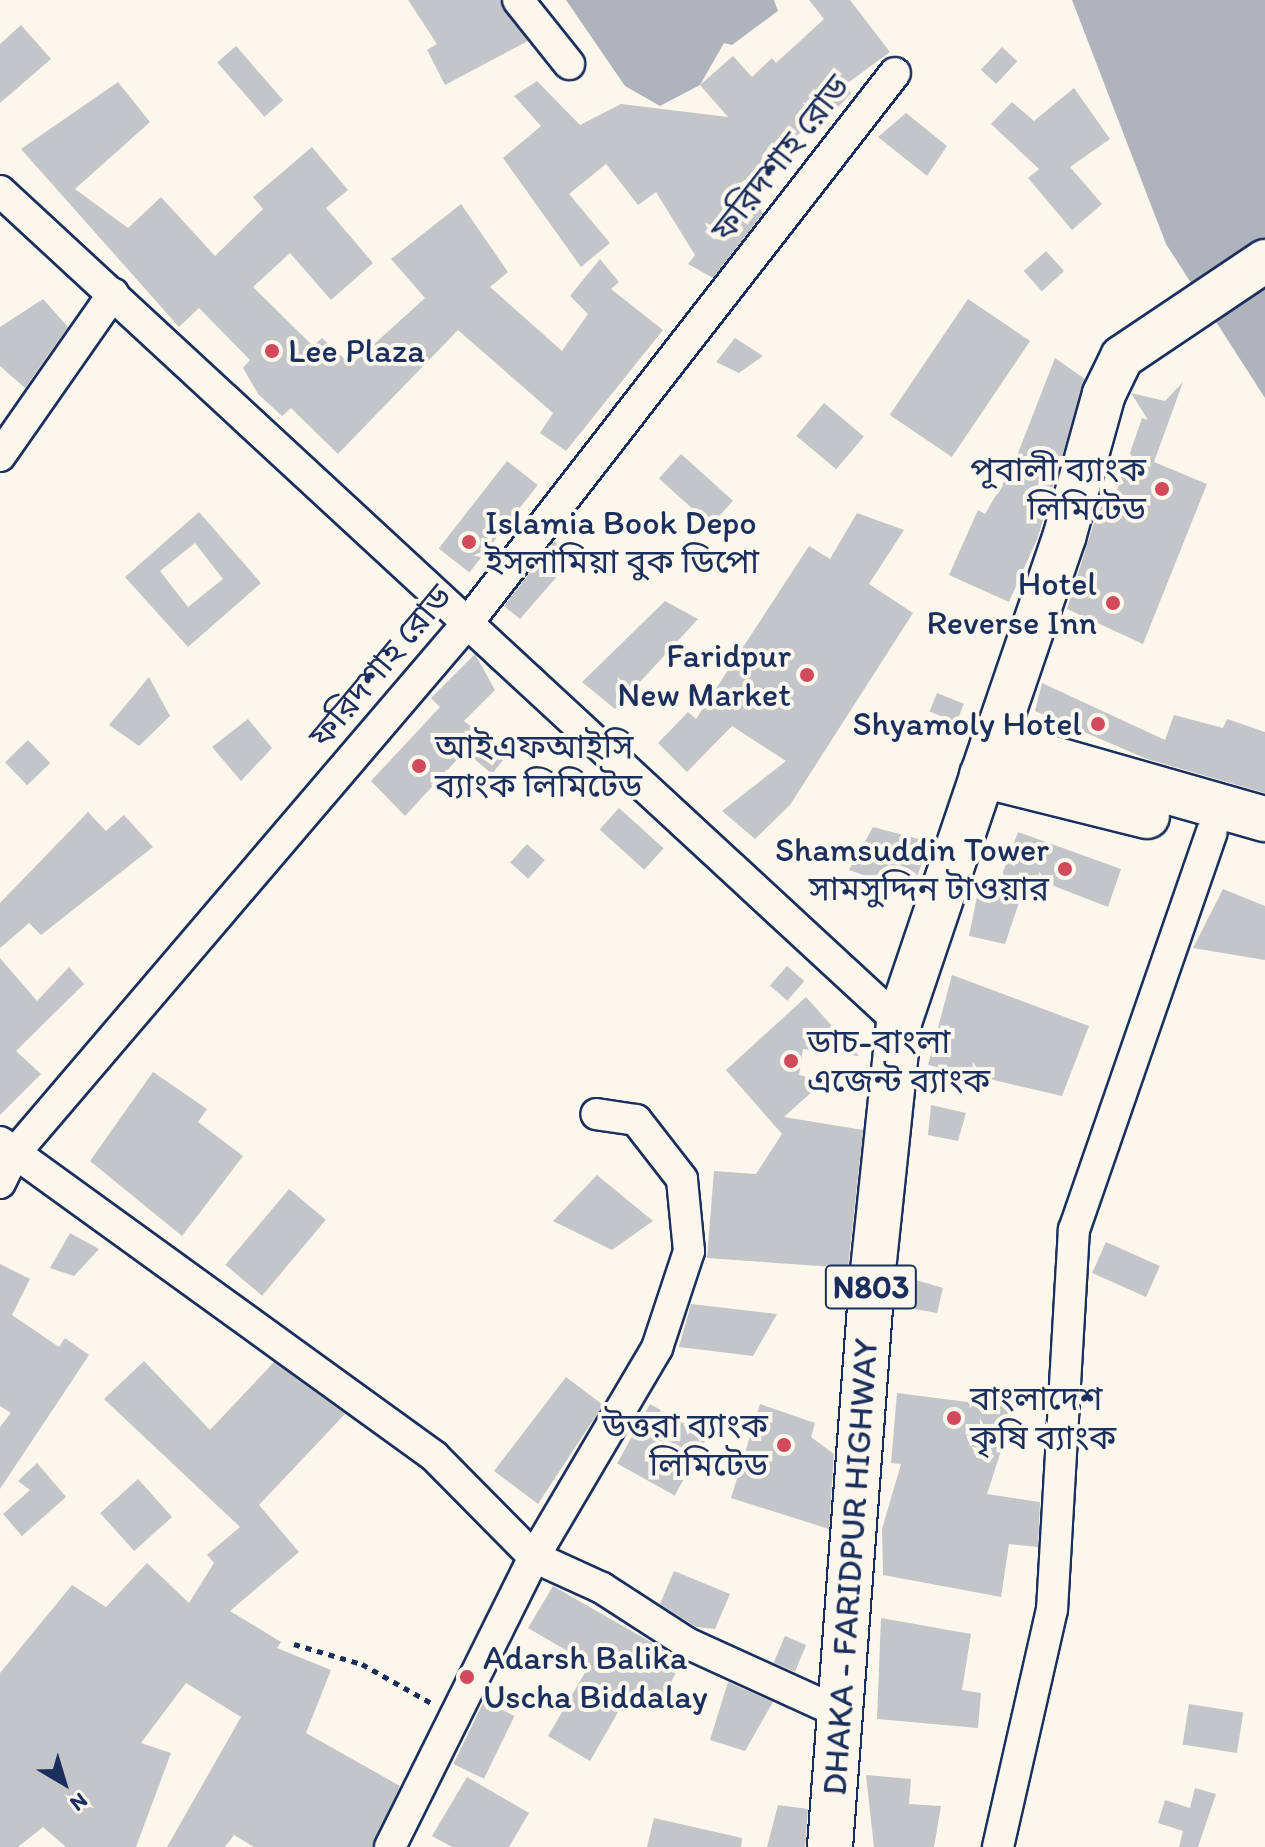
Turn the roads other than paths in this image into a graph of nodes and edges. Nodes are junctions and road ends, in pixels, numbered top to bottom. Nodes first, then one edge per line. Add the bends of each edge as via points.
1 (518, 0) edge
2 (569, 64) dead end
3 (895, 73) dead end
4 (0, 191) edge
5 (1265, 261) edge
6 (113, 294) junction
7 (0, 456) edge
8 (469, 621) junction
9 (988, 758) junction
10 (1265, 819) edge
11 (1212, 832) junction
12 (1265, 849) edge
13 (899, 1022) junction
14 (596, 1114) dead end
15 (7, 1148) edge
16 (0, 1183) edge
17 (534, 1557) junction
18 (836, 1711) junction
19 (390, 1847) edge
20 (830, 1847) edge
21 (998, 1847) edge

1 - 2 street
3 - 8 street, ফরিদশাহ রোড
4 - 6 street
5 - 9 main road via 1122,357 1104,394
6 - 7 street
6 - 8 street
8 - 13 street
8 - 15 street, ফরিদশাহ রোড
9 - 10 highway
9 - 11 highway
9 - 13 highway, DHAKA - FARIDPUR HIGHWAY / N803
11 - 12 highway
11 - 21 street via 1074,1230 1052,1610
13 - 18 highway, DHAKA - FARIDPUR HIGHWAY / N803
14 - 17 street via 636,1120 682,1179 689,1251 657,1348
15 - 16 street, ফরিদশাহ রোড
15 - 17 street via 434,1456
17 - 18 street via 602,1588 687,1643
17 - 19 street
18 - 20 highway, DHAKA - FARIDPUR HIGHWAY / N803

